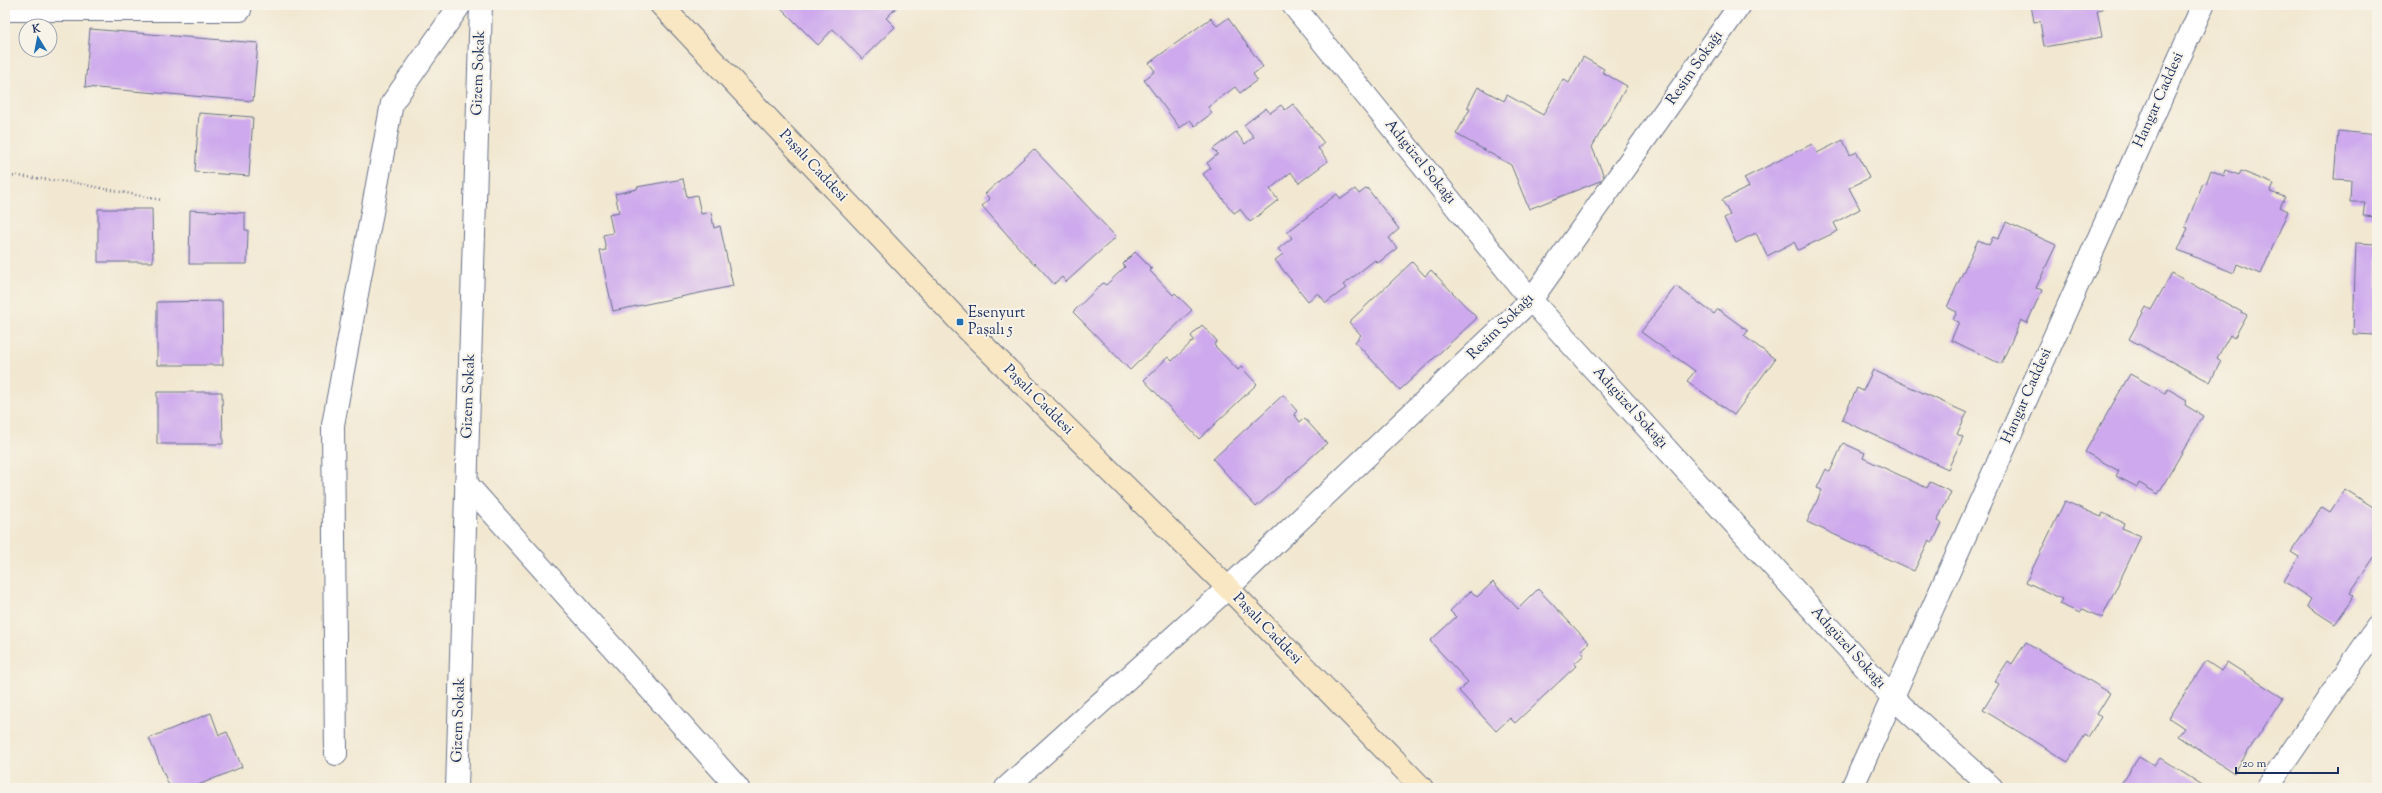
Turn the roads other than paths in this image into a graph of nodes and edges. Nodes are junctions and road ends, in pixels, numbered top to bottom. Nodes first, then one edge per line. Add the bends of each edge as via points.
1 (240, 5) edge
2 (460, 5) edge
3 (481, 5) edge
4 (661, 5) edge
5 (1293, 5) edge
6 (1740, 5) edge
7 (2203, 5) edge
8 (5, 10) edge
9 (1531, 300) junction
10 (466, 483) junction
11 (1228, 588) junction
12 (2377, 627) edge
13 (1892, 697) junction
14 (336, 754) dead end
15 (457, 788) edge
16 (738, 788) edge
17 (1006, 788) edge
18 (1422, 788) edge
19 (1852, 788) edge
20 (1992, 788) edge
21 (2267, 788) edge

1 - 8 street via 240,10
2 - 14 street via 392,103 333,425
3 - 10 street, Gizem Sokak
4 - 11 street, Paşalı Caddesi via 960,322
5 - 9 street, Adıgüzel Sokağı
6 - 9 street, Resim Sokağı
7 - 13 street, Hangar Caddesi
9 - 11 street, Resim Sokağı
9 - 13 street, Adıgüzel Sokağı
10 - 15 street, Gizem Sokak
10 - 16 street
11 - 17 street, Resim Sokağı
11 - 18 street, Paşalı Caddesi
12 - 21 street
13 - 19 street, Hangar Caddesi
13 - 20 street, Adıgüzel Sokağı

